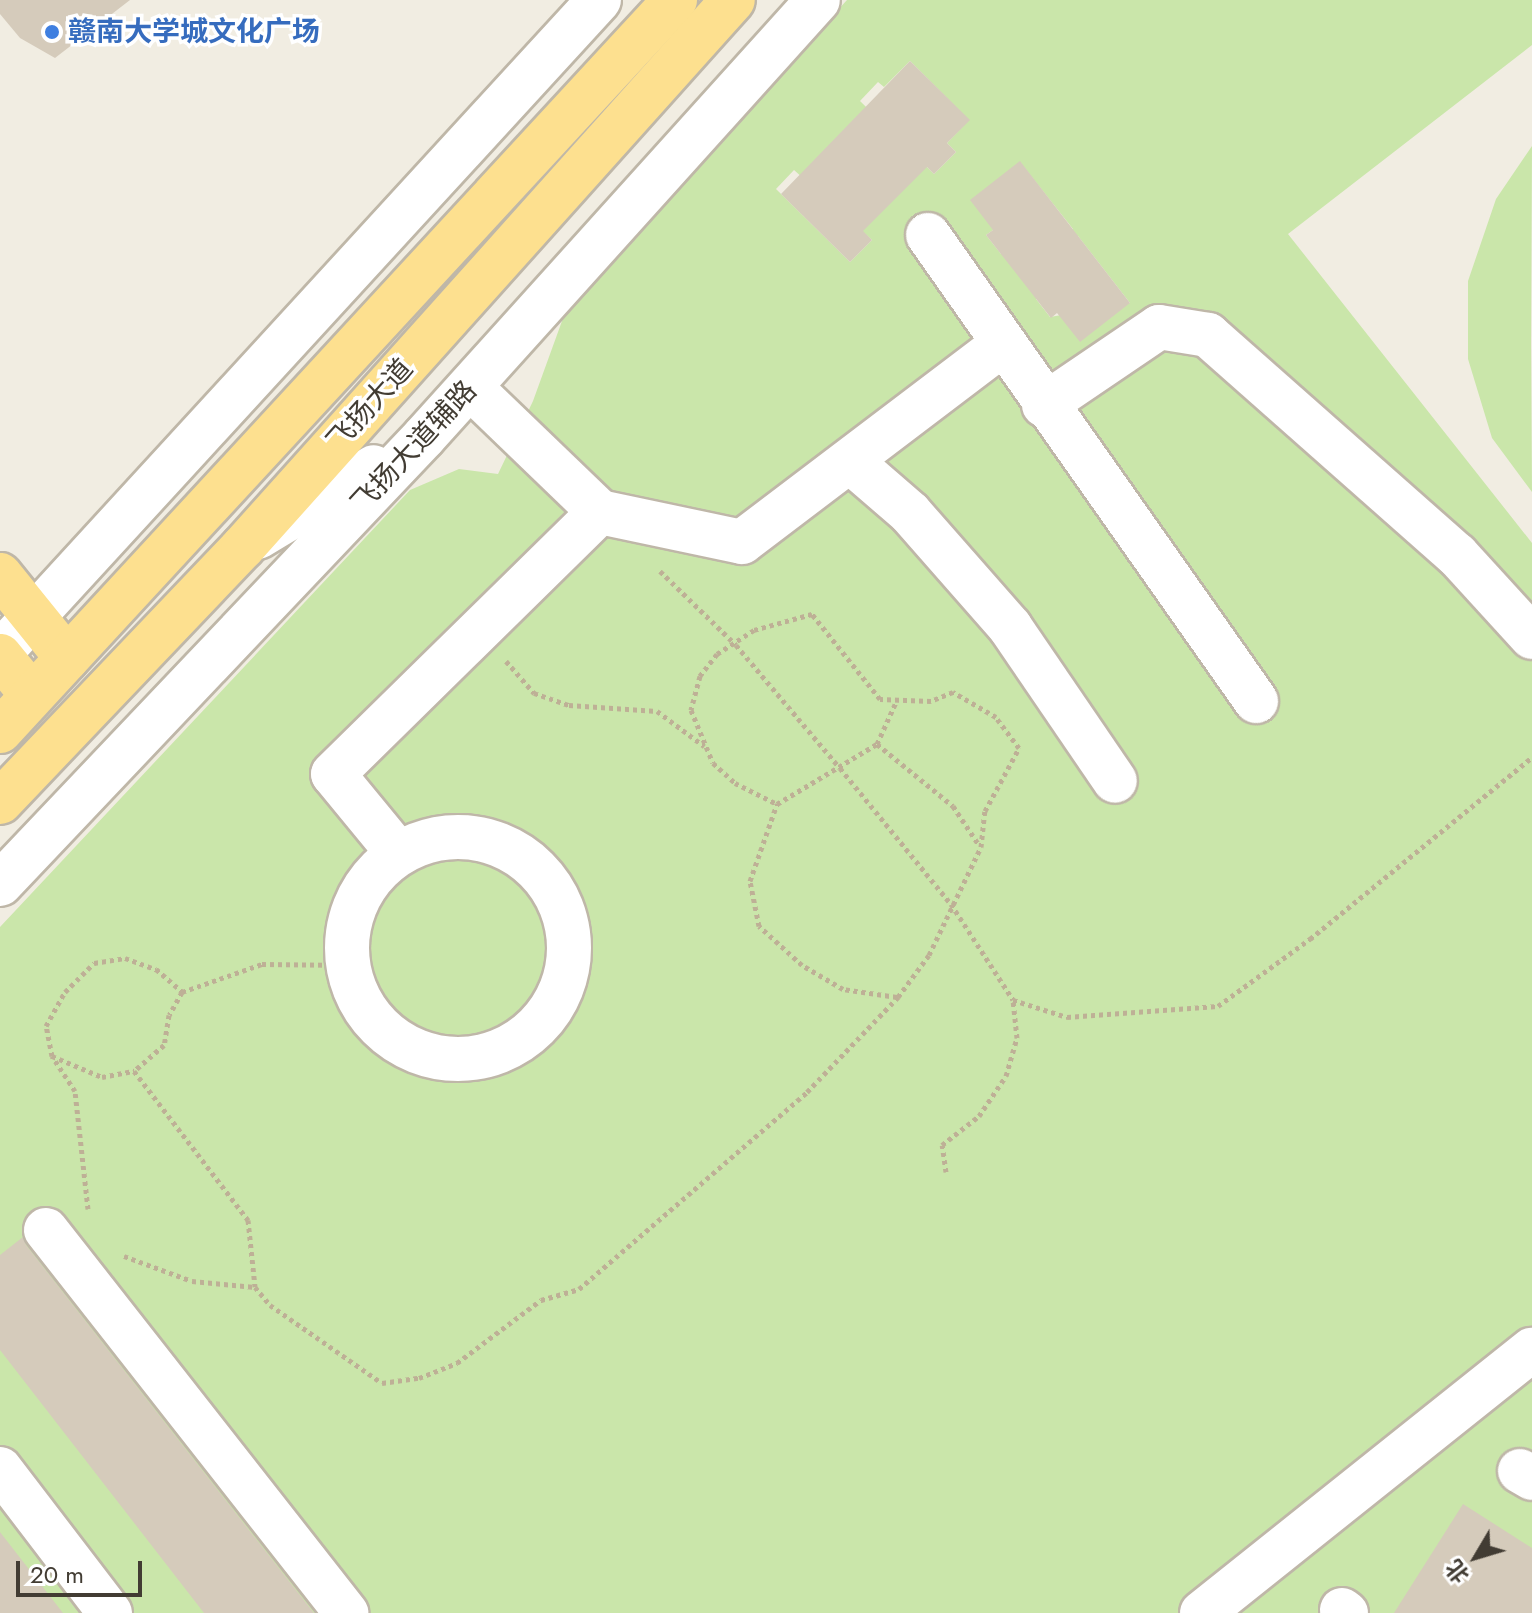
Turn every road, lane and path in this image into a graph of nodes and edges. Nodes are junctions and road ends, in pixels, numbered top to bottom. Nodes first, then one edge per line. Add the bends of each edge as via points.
1 (599, 0) edge
2 (675, 0) edge
3 (733, 0) edge
4 (818, 0) edge
5 (517, 93) junction
6 (928, 235) dead end
7 (456, 242) junction
8 (1003, 344) junction
9 (470, 387) junction
10 (1044, 405) junction
11 (424, 437) junction
12 (850, 461) junction
13 (600, 512) junction
14 (243, 547) junction
15 (656, 567) dead end
16 (0, 575) edge
17 (34, 616) junction
18 (476, 633) junction
19 (1532, 637) edge
20 (736, 645) junction
21 (0, 654) edge
22 (67, 658) junction
23 (32, 695) junction
24 (897, 700) junction
25 (1256, 701) dead end
26 (0, 731) edge
27 (877, 744) junction
28 (705, 746) junction
29 (1532, 757) edge
30 (840, 768) junction
31 (1115, 781) dead end
32 (0, 802) edge
33 (777, 804) junction
34 (981, 847) junction
35 (398, 853) junction
36 (0, 884) edge
37 (951, 904) junction
38 (349, 965) junction
39 (182, 992) junction
40 (898, 997) junction
41 (1013, 1000) junction
42 (52, 1056) junction
43 (134, 1071) junction
44 (946, 1172) dead end
45 (92, 1221) dead end
46 (46, 1230) dead end
47 (117, 1250) dead end
48 (255, 1287) junction
49 (1532, 1350) edge
50 (0, 1469) edge
51 (110, 1613) edge
52 (346, 1613) edge
53 (1202, 1613) edge

1 - 5 street
2 - 7 main road, 飞扬大道
3 - 14 main road, 飞扬大道
4 - 9 street, 飞扬大道辅路
5 - 7 street
5 - 17 street
6 - 8 street
7 - 22 main road, 飞扬大道
8 - 10 street
8 - 12 street
9 - 11 street, 飞扬大道辅路
9 - 13 street
10 - 19 street via 1159,327 1208,335 1457,555
10 - 25 street
11 - 14 street
11 - 36 street, 飞扬大道辅路
12 - 13 street via 742,542
12 - 31 street via 910,513 1010,627
13 - 18 street
14 - 32 main road, 飞扬大道
15 - 20 path
16 - 17 main road
17 - 21 street
17 - 22 main road
18 - 28 path via 534,693 569,705 657,711
18 - 35 street via 333,774
20 - 24 path via 754,630 812,614 880,699
20 - 28 path via 717,654 700,676 691,710
20 - 30 path
21 - 23 main road
22 - 23 main road, 飞扬大道
23 - 26 main road, 飞扬大道
24 - 27 path
24 - 34 path via 931,701 953,692 996,717 1019,748 985,811
27 - 30 path
27 - 34 path via 953,806
28 - 33 path via 713,763 735,783
29 - 41 path via 1310,939 1218,1006 1067,1017
30 - 33 path
30 - 37 path
33 - 40 path via 750,881 759,926 802,965 843,989
34 - 37 path
35 - 38 street via 369,879 351,914
35 - 38 street via 430,840 465,836 499,844 530,862 553,888 567,921 570,956 562,991 544,1021 518,1044 481,1058 443,1060 406,1048 375,1023 354,990
37 - 40 path via 929,955
37 - 41 path
38 - 39 path via 262,964
39 - 42 path via 156,969 125,958 94,963 65,992 46,1026
39 - 43 path via 169,1015 164,1045
40 - 48 path via 807,1092 579,1289 541,1300 457,1363 419,1378 382,1383 270,1305
41 - 44 path via 1017,1038 1006,1076 979,1116 942,1145
42 - 43 path via 102,1077
42 - 45 path via 75,1091 82,1193
43 - 48 path via 248,1220
46 - 52 street
47 - 48 path via 192,1281
49 - 53 street
50 - 51 street

